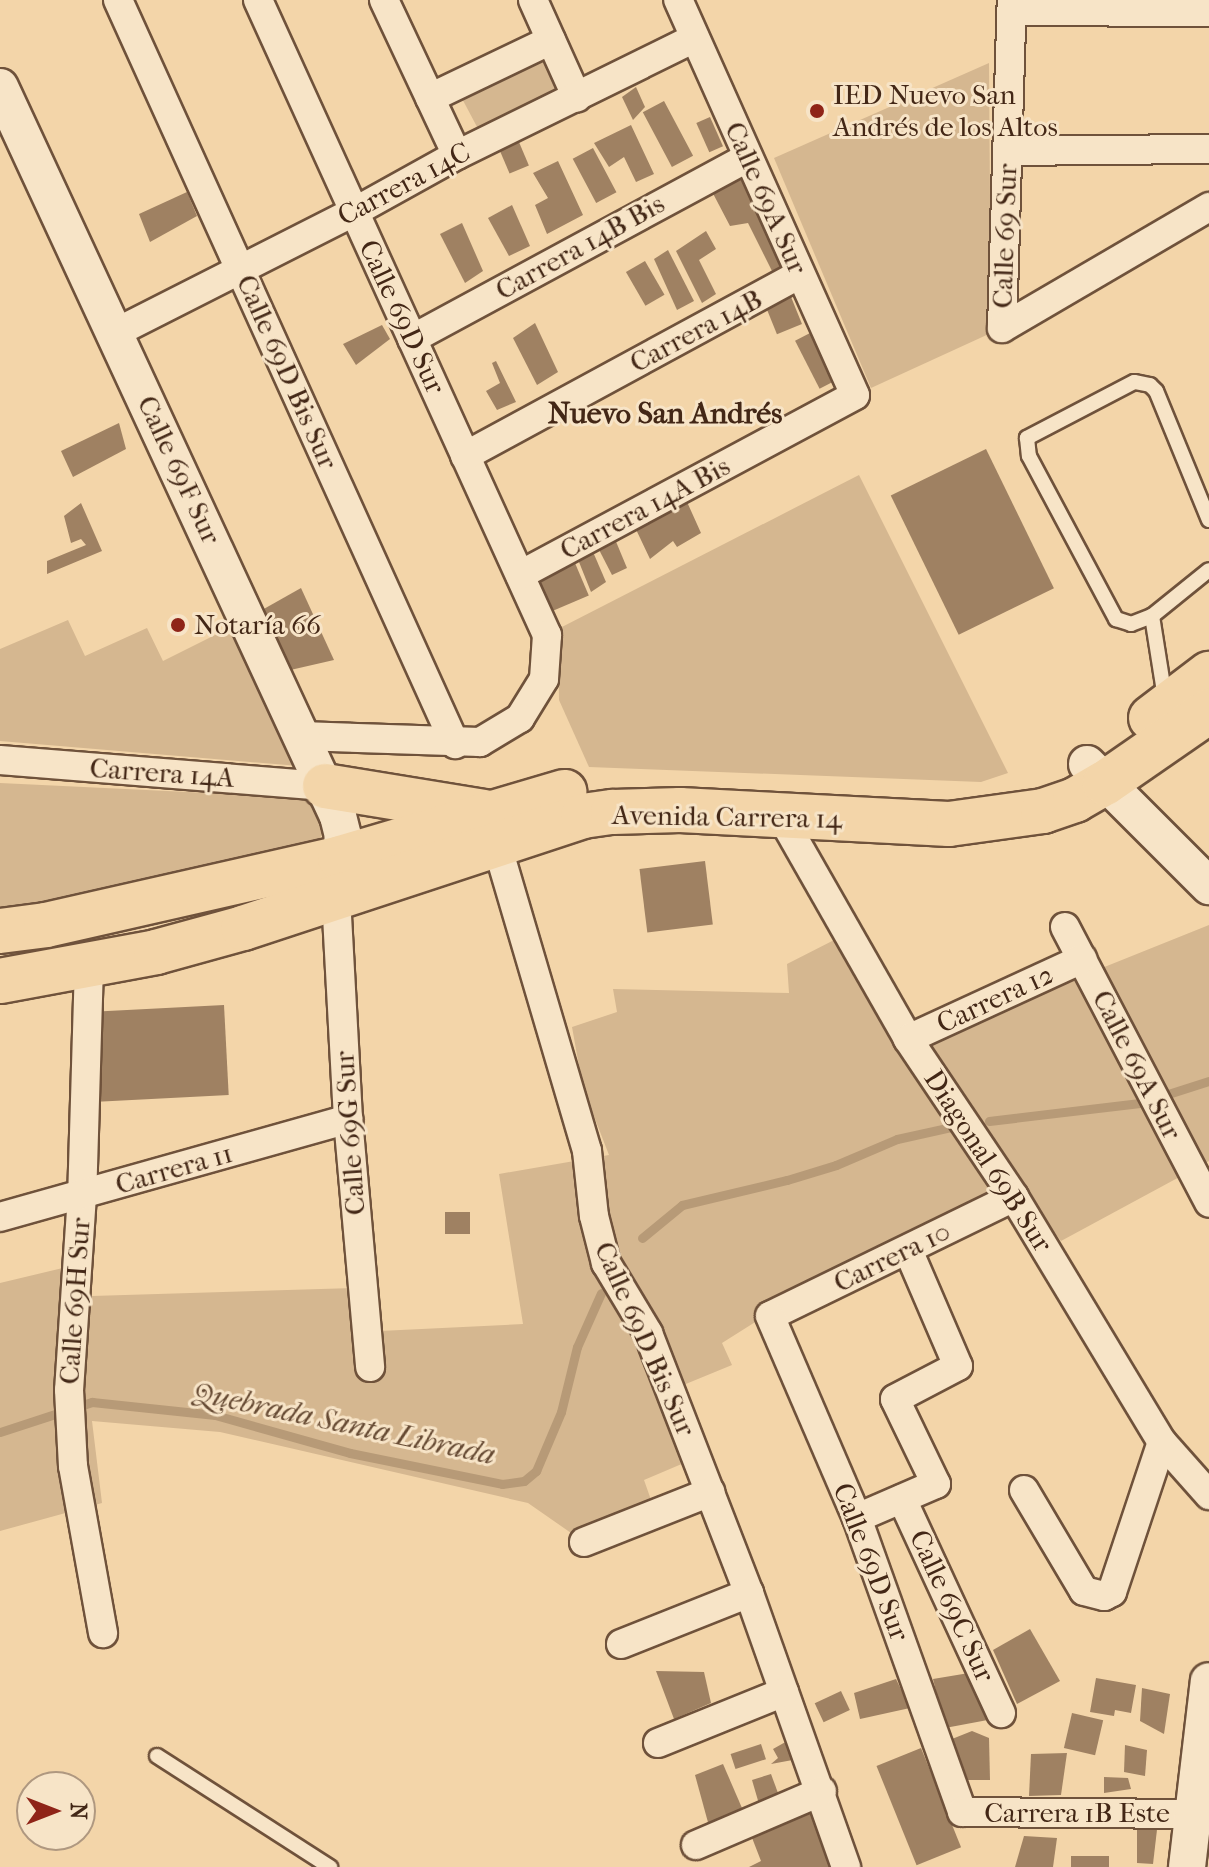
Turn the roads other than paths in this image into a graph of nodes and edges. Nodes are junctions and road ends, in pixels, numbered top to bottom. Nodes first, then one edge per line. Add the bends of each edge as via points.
1 (118, 0) edge
2 (258, 0) edge
3 (384, 0) edge
4 (533, 0) edge
5 (678, 0) edge
6 (1012, 6) edge
7 (1209, 12) edge
8 (695, 38) junction
9 (551, 40) junction
10 (0, 87) edge
11 (430, 98) junction
12 (577, 98) junction
13 (1209, 149) edge
14 (1008, 151) junction
15 (457, 155) junction
16 (748, 157) junction
17 (1209, 207) edge
18 (354, 212) junction
19 (240, 269) junction
20 (800, 274) junction
21 (115, 333) junction
22 (412, 339) junction
23 (855, 395) joint
24 (465, 456) junction
25 (1209, 520) edge
26 (1209, 570) edge
27 (520, 575) junction
28 (1152, 616) junction
29 (1209, 674) edge
30 (1166, 707) junction
31 (1209, 711) edge
32 (301, 736) junction
33 (455, 744) junction
34 (0, 760) edge
35 (1096, 773) junction
36 (325, 786) junction
37 (781, 816) junction
38 (494, 829) junction
39 (338, 878) junction
40 (1209, 886) edge
41 (1065, 927) dead end
42 (0, 931) edge
43 (1082, 959) junction
44 (89, 965) junction
45 (0, 981) edge
46 (908, 1039) junction
47 (348, 1119) junction
48 (82, 1195) junction
49 (1014, 1197) junction
50 (1209, 1203) edge
51 (0, 1217) edge
52 (908, 1250) junction
53 (770, 1316) joint
54 (370, 1367) dead end
55 (1162, 1442) junction
56 (1024, 1490) dead end
57 (710, 1492) junction
58 (1209, 1495) edge
59 (902, 1499) junction
60 (857, 1518) junction
61 (584, 1542) dead end
62 (749, 1593) junction
63 (103, 1633) dead end
64 (621, 1644) dead end
65 (1209, 1681) edge
66 (784, 1692) junction
67 (1001, 1713) dead end
68 (658, 1743) dead end
69 (157, 1756) dead end
70 (822, 1791) junction
71 (962, 1812) joint
72 (1201, 1814) edge
73 (696, 1845) dead end
74 (330, 1867) edge
75 (846, 1867) edge
76 (1187, 1867) edge

1 - 19 street, Calle 69D Bis Sur
2 - 18 street, Calle 69D Sur
3 - 11 street
4 - 9 street
5 - 8 street, Calle 69A Sur
6 - 7 street
6 - 14 street, Calle 69 Sur
8 - 12 street, Carrera 14C
8 - 16 street, Calle 69A Sur
9 - 11 street
9 - 12 street
10 - 21 street, Calle 69F Sur
11 - 15 street
12 - 15 street, Carrera 14C
13 - 14 street
14 - 17 street, Calle 69 Sur via 1002,328
15 - 18 street, Carrera 14C
16 - 20 street, Calle 69A Sur
16 - 22 street, Carrera 14B Bis
18 - 19 street, Carrera 14C
18 - 22 street, Calle 69D Sur
19 - 21 street, Carrera 14C
19 - 33 street, Calle 69D Bis Sur
20 - 23 street, Calle 69A Sur
20 - 24 street, Carrera 14B
21 - 32 street, Calle 69F Sur
22 - 24 street, Calle 69D Sur
23 - 27 street, Carrera 14A Bis
24 - 27 street, Calle 69D Sur
25 - 28 lane via 1150,385 1134,382 1027,438 1029,456 1116,619 1131,624
26 - 28 lane
27 - 33 street, Calle 69D Sur via 547,635 544,679 520,718 480,742
28 - 30 lane
29 - 30 main road, Avenida Carrera 14
30 - 35 main road, Avenida Carrera 14
31 - 35 main road, Avenida Carrera 14
32 - 33 street
32 - 36 street, Calle 69F Sur
34 - 36 street, Carrera 14A
35 - 37 main road, Avenida Carrera 14 via 1075,800 983,821
35 - 38 main road, Avenida Carrera 14 via 985,794 628,782 568,791
35 - 40 street
36 - 38 main road
36 - 39 street, Calle 69F Sur via 342,831
37 - 38 main road, Avenida Carrera 14 via 613,812 550,826
37 - 46 street, Diagonal 69B Sur
38 - 39 main road, Avenida Carrera 14
38 - 57 street, Calle 69D Bis Sur via 587,1151 606,1263 648,1333
39 - 42 main road, Avenida Carrera 14
39 - 44 main road, Avenida Carrera 14 via 243,928
39 - 47 street, Calle 69G Sur
41 - 43 street, Calle 69A Sur
43 - 46 street, Carrera 12
43 - 50 street, Calle 69A Sur
44 - 45 main road, Avenida Carrera 14
44 - 48 street, Calle 69H Sur
46 - 49 street, Diagonal 69B Sur
47 - 48 street, Carrera 11
47 - 54 street, Calle 69G Sur
48 - 51 street, Carrera 11
48 - 63 street, Calle 69H Sur via 69,1390 73,1466
49 - 52 street, Carrera 10
49 - 55 street, Diagonal 69B Sur
52 - 53 street, Carrera 10
52 - 59 street, Calle 69C Sur via 958,1366 895,1399 936,1484
53 - 60 street, Calle 69D Sur
55 - 56 street via 1112,1592 1095,1597 1084,1591
55 - 58 street, Diagonal 69B Sur
57 - 61 street
57 - 62 street, Calle 69D Bis Sur
59 - 60 street
59 - 67 street, Calle 69C Sur
60 - 71 street, Calle 69D Sur
62 - 64 street
62 - 66 street, Calle 69D Bis Sur
65 - 72 street
66 - 68 street
66 - 70 street, Calle 69D Bis Sur
69 - 74 lane
70 - 73 street
70 - 75 street, Calle 69D Bis Sur
71 - 72 street, Carrera 1B Este
72 - 76 street

